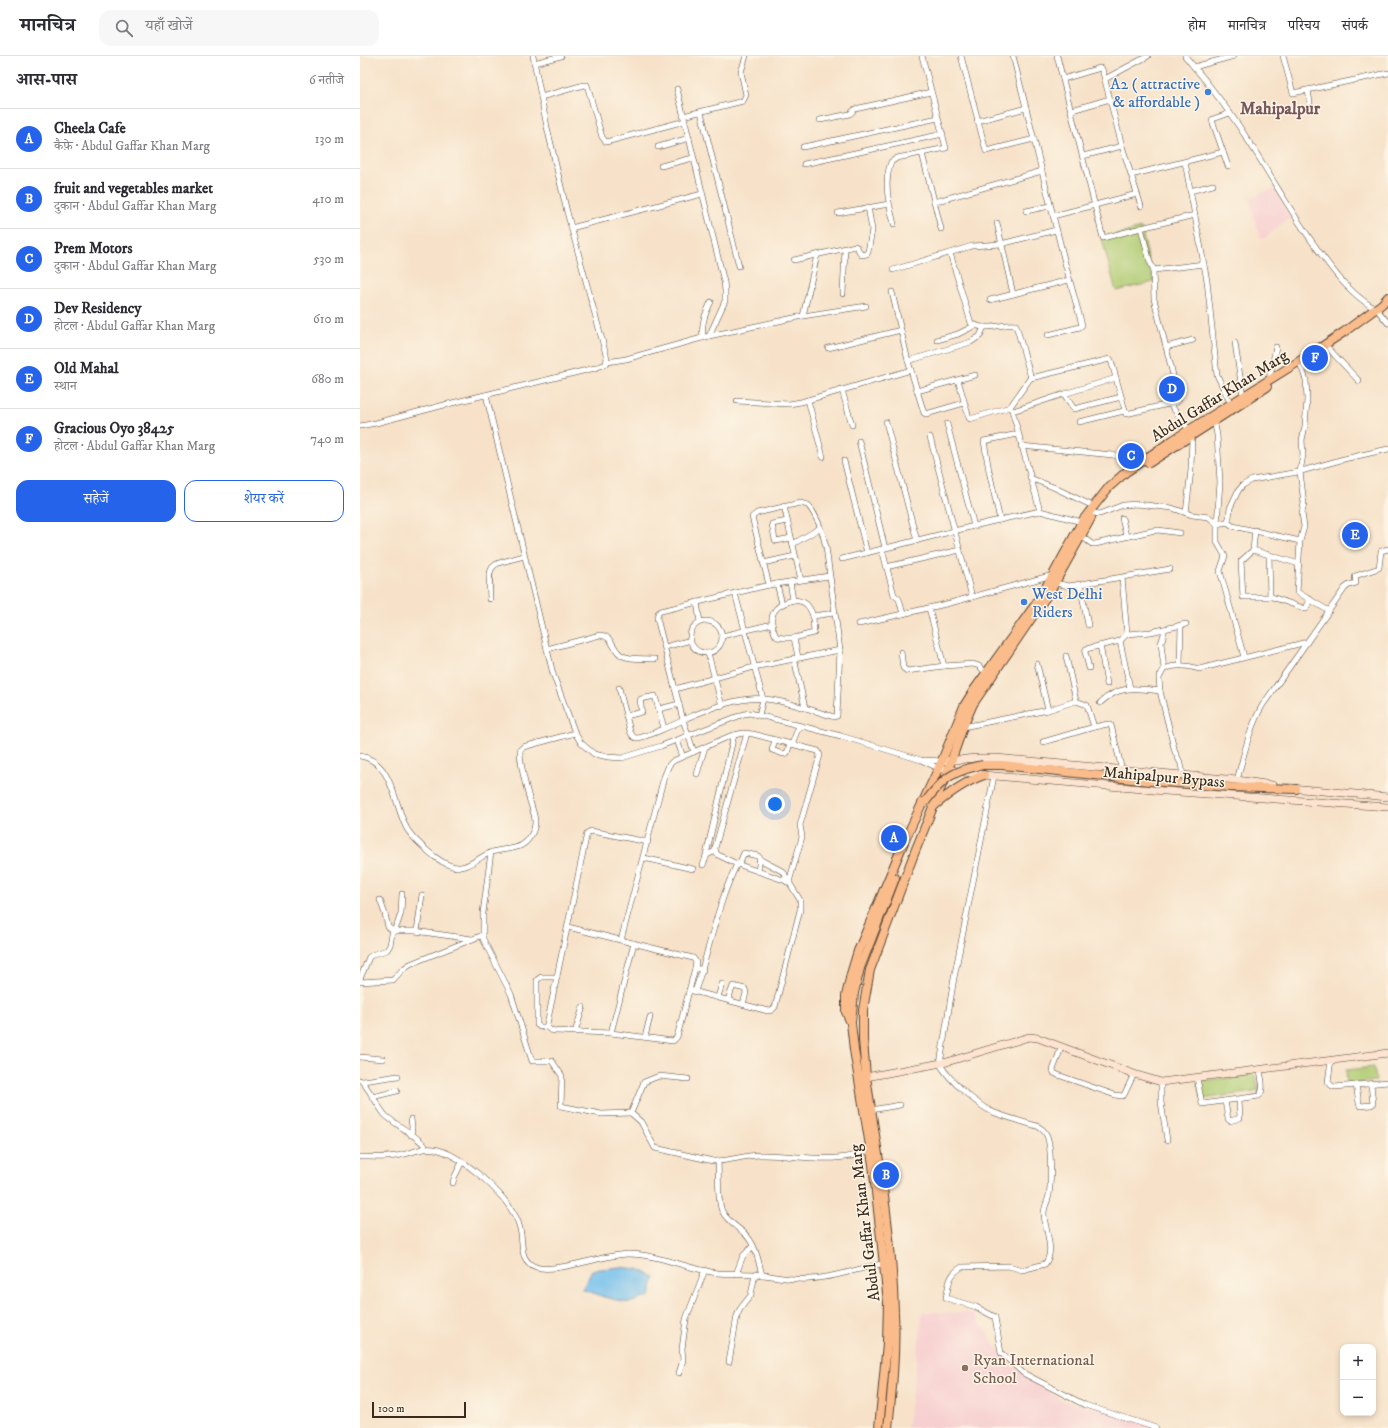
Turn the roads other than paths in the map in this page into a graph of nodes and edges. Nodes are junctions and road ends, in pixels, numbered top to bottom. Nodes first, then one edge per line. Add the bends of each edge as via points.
1 (533, 56) edge
2 (561, 56) edge
3 (746, 56) edge
4 (922, 56) edge
5 (961, 56) edge
6 (1013, 56) edge
7 (1057, 56) edge
8 (1147, 56) edge
9 (1185, 56) edge
10 (1234, 56) edge
11 (1283, 56) edge
12 (534, 63) junction
13 (1194, 66) junction
14 (1388, 73) edge
15 (1105, 78) junction
16 (1063, 79) junction
17 (677, 89) dead end
18 (1308, 90) junction
19 (931, 92) junction
20 (541, 96) junction
21 (1110, 100) junction
22 (1310, 103) dead end
23 (1026, 108) junction
24 (1072, 110) junction
25 (701, 112) junction
26 (1230, 113) junction
27 (938, 118) junction
28 (684, 119) junction
29 (820, 120) dead end
30 (977, 121) junction
31 (943, 134) junction
32 (689, 138) junction
33 (1034, 139) junction
34 (1122, 146) junction
35 (658, 147) dead end
36 (803, 147) dead end
37 (1223, 152) junction
38 (922, 153) junction
39 (1083, 156) junction
40 (693, 158) junction
41 (1185, 162) junction
42 (804, 164) dead end
43 (661, 166) dead end
44 (1228, 166) dead end
45 (1042, 171) junction
46 (1131, 175) junction
47 (1213, 185) dead end
48 (1190, 191) junction
49 (702, 194) junction
50 (1137, 194) junction
51 (934, 202) junction
52 (889, 204) junction
53 (1095, 205) junction
54 (1050, 206) junction
55 (1141, 206) dead end
56 (868, 207) junction
57 (1026, 211) dead end
58 (838, 213) dead end
59 (1195, 215) junction
60 (1053, 216) junction
61 (997, 223) dead end
62 (894, 224) dead end
63 (571, 228) junction
64 (1141, 228) junction
65 (941, 229) dead end
66 (1056, 230) junction
67 (1001, 244) junction
68 (844, 249) junction
69 (950, 253) junction
70 (817, 255) junction
71 (794, 260) dead end
72 (1204, 264) junction
73 (739, 266) dead end
74 (893, 270) dead end
75 (1153, 270) junction
76 (1069, 280) junction
77 (892, 292) dead end
78 (843, 294) dead end
79 (1013, 294) junction
80 (1388, 297) edge
81 (990, 300) dead end
82 (711, 302) dead end
83 (1388, 304) edge
84 (866, 306) dead end
85 (1377, 311) junction
86 (803, 316) junction
87 (1388, 324) edge
88 (976, 325) junction
89 (984, 327) junction
90 (900, 330) junction
91 (1048, 335) dead end
92 (709, 336) junction
93 (703, 338) junction
94 (937, 340) dead end
95 (1193, 340) dead end
96 (1235, 343) dead end
97 (1166, 347) junction
98 (1276, 347) dead end
99 (1327, 347) junction
100 (828, 348) dead end
101 (908, 360) junction
102 (607, 362) junction
103 (1301, 366) junction
104 (911, 370) junction
105 (975, 376) dead end
106 (1031, 377) junction
107 (1116, 378) junction
108 (958, 380) junction
109 (1269, 380) junction
110 (1359, 381) dead end
111 (842, 390) junction
112 (917, 390) junction
113 (1064, 394) junction
114 (486, 395) junction
115 (1243, 396) junction
116 (1121, 397) junction
117 (808, 400) junction
118 (737, 401) dead end
119 (964, 403) junction
120 (1170, 404) junction
121 (1230, 404) junction
122 (1010, 408) junction
123 (1016, 410) dead end
124 (1124, 410) junction
125 (1214, 420) junction
126 (886, 422) dead end
127 (1079, 422) dead end
128 (947, 424) dead end
129 (852, 425) dead end
130 (360, 426) edge
131 (1191, 432) junction
132 (1018, 434) junction
133 (930, 437) dead end
134 (859, 441) dead end
135 (1021, 446) junction
136 (1388, 449) edge
137 (823, 457) dead end
138 (844, 461) dead end
139 (1132, 468) junction
140 (1300, 472) junction
141 (1030, 478) junction
142 (784, 506) junction
143 (1093, 510) junction
144 (1040, 511) junction
145 (1186, 513) junction
146 (1122, 518) dead end
147 (1000, 520) junction
148 (787, 521) junction
149 (1082, 522) junction
150 (1227, 522) junction
151 (1217, 524) junction
152 (974, 526) junction
153 (820, 528) junction
154 (1255, 530) junction
155 (954, 531) junction
156 (1180, 533) dead end
157 (1081, 536) junction
158 (1126, 536) junction
159 (791, 538) junction
160 (917, 541) junction
161 (1300, 541) junction
162 (793, 544) junction
163 (1388, 549) edge
164 (960, 550) junction
165 (1253, 550) junction
166 (884, 551) junction
167 (867, 553) junction
168 (1269, 555) junction
169 (524, 556) junction
170 (795, 556) junction
171 (842, 559) dead end
172 (763, 563) junction
173 (1298, 564) junction
174 (886, 567) junction
175 (1170, 569) dead end
176 (829, 576) junction
177 (1122, 578) junction
178 (1054, 579) junction
179 (801, 580) junction
180 (790, 582) junction
181 (777, 584) junction
182 (769, 585) junction
183 (1080, 585) junction
184 (735, 593) junction
185 (972, 597) junction
186 (1270, 597) junction
187 (490, 599) dead end
188 (1310, 599) junction
189 (794, 600) junction
190 (697, 602) junction
191 (782, 604) junction
192 (929, 608) junction
193 (1329, 611) junction
194 (834, 613) junction
195 (903, 614) junction
196 (813, 616) junction
197 (700, 622) junction
198 (772, 624) junction
199 (858, 624) dead end
200 (1088, 625) dead end
201 (1164, 629) junction
202 (744, 630) junction
203 (1127, 634) junction
204 (722, 636) junction
205 (794, 638) junction
206 (691, 640) junction
207 (1120, 641) junction
208 (1307, 642) junction
209 (1100, 645) junction
210 (665, 647) junction
211 (547, 649) junction
212 (840, 650) junction
213 (901, 652) dead end
214 (708, 653) junction
215 (1066, 656) dead end
216 (1244, 657) junction
217 (796, 658) junction
218 (655, 659) dead end
219 (1037, 664) dead end
220 (1180, 665) junction
221 (944, 666) junction
222 (754, 667) junction
223 (1089, 668) dead end
224 (1164, 669) junction
225 (986, 673) junction
226 (715, 678) junction
227 (1107, 684) dead end
228 (619, 688) dead end
229 (1130, 688) junction
230 (675, 689) junction
231 (1160, 691) junction
232 (763, 699) junction
233 (1076, 701) junction
234 (1100, 703) dead end
235 (679, 704) junction
236 (722, 706) junction
237 (805, 708) junction
238 (659, 709) junction
239 (1048, 710) junction
240 (759, 715) junction
241 (626, 716) junction
242 (683, 720) junction
243 (799, 726) junction
244 (963, 727) junction
245 (664, 728) junction
246 (1094, 728) junction
247 (575, 733) junction
248 (747, 733) junction
249 (734, 735) junction
250 (688, 736) junction
251 (677, 740) junction
252 (775, 740) junction
253 (1043, 742) dead end
254 (791, 744) junction
255 (705, 747) junction
256 (694, 752) junction
257 (360, 756) edge
258 (683, 757) junction
259 (921, 760) junction
260 (943, 763) junction
261 (948, 770) junction
262 (1122, 770) junction
263 (697, 774) dead end
264 (984, 775) junction
265 (994, 776) junction
266 (1183, 776) junction
267 (1237, 780) junction
268 (1296, 788) junction
269 (1388, 797) edge
270 (1388, 807) edge
271 (931, 809) junction
272 (648, 842) junction
273 (715, 851) junction
274 (491, 852) junction
275 (644, 858) junction
276 (705, 859) junction
277 (760, 859) junction
278 (738, 864) junction
279 (703, 865) dead end
280 (693, 869) dead end
281 (758, 871) junction
282 (788, 882) junction
283 (402, 894) dead end
284 (422, 895) dead end
285 (380, 900) dead end
286 (568, 927) junction
287 (393, 931) junction
288 (417, 931) junction
289 (483, 935) junction
290 (473, 939) junction
291 (621, 940) junction
292 (634, 943) junction
293 (695, 968) junction
294 (702, 970) junction
295 (557, 977) junction
296 (360, 979) edge
297 (360, 982) edge
298 (722, 984) dead end
299 (692, 991) junction
300 (718, 997) junction
301 (728, 1000) junction
302 (743, 1004) junction
303 (583, 1007) dead end
304 (650, 1017) dead end
305 (851, 1023) junction
306 (547, 1027) junction
307 (575, 1032) junction
308 (611, 1033) junction
309 (645, 1038) junction
310 (1061, 1048) junction
311 (1388, 1053) edge
312 (360, 1057) edge
313 (383, 1059) dead end
314 (1331, 1060) junction
315 (940, 1064) junction
316 (1260, 1070) junction
317 (1134, 1074) junction
318 (398, 1076) dead end
319 (866, 1077) junction
320 (1197, 1078) junction
321 (688, 1079) dead end
322 (361, 1080) edge
323 (1161, 1082) junction
324 (1388, 1082) edge
325 (1371, 1084) junction
326 (1356, 1085) junction
327 (397, 1091) dead end
328 (372, 1097) junction
329 (1239, 1100) junction
330 (1225, 1101) junction
331 (900, 1105) dead end
332 (871, 1110) junction
333 (631, 1113) junction
334 (411, 1119) dead end
335 (411, 1134) junction
336 (1168, 1140) dead end
337 (426, 1148) junction
338 (870, 1150) junction
339 (360, 1157) edge
340 (462, 1162) junction
341 (718, 1162) junction
342 (453, 1183) dead end
343 (753, 1246) junction
344 (888, 1263) junction
345 (705, 1270) junction
346 (736, 1274) junction
347 (755, 1274) junction
348 (762, 1275) junction
349 (729, 1362) dead end
350 (679, 1373) dead end
351 (879, 1428) edge
352 (888, 1428) edge
353 (1156, 1428) edge

1 - 12 street
2 - 12 street
3 - 25 street via 741,72 745,99
4 - 19 street
5 - 30 street
6 - 23 street
7 - 16 street
8 - 15 street
9 - 13 street
10 - 13 street
11 - 18 street via 1293,93
12 - 20 street
13 - 26 street
14 - 18 street
15 - 16 street via 1101,68
15 - 21 street
16 - 24 street
17 - 28 street
18 - 22 street
19 - 27 street
19 - 29 street via 855,109 850,114
20 - 28 street via 587,85 602,137 606,142
20 - 63 street
21 - 24 street
21 - 34 street
23 - 30 street
23 - 33 street
24 - 39 street
25 - 28 street
25 - 73 street
26 - 37 street via 1212,119
26 - 85 street via 1284,200 1335,274 1356,296
27 - 31 street
27 - 36 street
28 - 32 street
30 - 33 street via 986,151
31 - 38 street via 946,148
31 - 42 street
32 - 35 street
32 - 40 street
33 - 45 street
34 - 39 street
34 - 46 street
37 - 41 street
37 - 44 street
38 - 51 street
38 - 52 street via 897,158 891,162 887,181
39 - 53 street
40 - 43 street
40 - 49 street
41 - 46 street
41 - 48 street
45 - 51 street
45 - 54 street
46 - 50 street
47 - 48 street
48 - 59 street
49 - 63 street
49 - 92 street via 725,291 725,301
50 - 53 street
50 - 55 street
51 - 65 street
52 - 56 street
52 - 62 street
53 - 60 street
53 - 64 street via 1103,238
54 - 57 street
54 - 60 street
56 - 58 street
56 - 68 street via 872,230 868,254 861,255 856,246
59 - 64 street
59 - 72 street
60 - 66 street
61 - 67 street
63 - 102 street
64 - 75 street
66 - 67 street
66 - 76 street
67 - 69 street via 972,246
67 - 79 street
68 - 70 street
68 - 78 street
69 - 74 street
69 - 88 street via 969,320
70 - 71 street
70 - 86 street
72 - 75 street
72 - 121 street via 1217,375
75 - 97 street via 1154,299
76 - 79 street
76 - 91 street via 1082,326
77 - 90 street
79 - 81 street
80 - 85 main road, Abdul Gaffar Khan Marg
82 - 93 street via 702,324
83 - 85 main road, Abdul Gaffar Khan Marg
84 - 86 street
85 - 87 street
85 - 99 main road, Abdul Gaffar Khan Marg
85 - 109 main road, Abdul Gaffar Khan Marg
86 - 92 street
88 - 89 street
88 - 94 street
89 - 101 street via 980,336 971,342
89 - 106 street via 1016,325
90 - 100 street
90 - 101 street
92 - 93 street
93 - 102 street
95 - 97 street
96 - 115 street
97 - 120 street via 1179,400
98 - 109 street
99 - 103 main road, Abdul Gaffar Khan Marg
99 - 110 street
101 - 104 street
102 - 114 street via 603,366
103 - 125 main road, Abdul Gaffar Khan Marg
103 - 140 street via 1306,380 1307,400
104 - 111 street
104 - 112 street
105 - 108 street
106 - 107 street via 1110,359
106 - 122 street
107 - 113 street
107 - 116 street
108 - 112 street
108 - 119 street
109 - 115 main road, Abdul Gaffar Khan Marg
111 - 117 street
111 - 129 street
112 - 119 street via 924,414
113 - 116 street via 1074,409
113 - 123 street
114 - 130 street
114 - 169 street
115 - 121 main road, Abdul Gaffar Khan Marg
116 - 124 street
117 - 118 street via 789,404
117 - 137 street
119 - 122 street via 969,419
120 - 124 street via 1127,414
120 - 131 street
121 - 131 main road, Abdul Gaffar Khan Marg
122 - 132 street
124 - 127 street
125 - 131 main road, Abdul Gaffar Khan Marg
125 - 151 street via 1218,435 1220,482
126 - 160 street
128 - 152 street
131 - 139 main road, Abdul Gaffar Khan Marg
131 - 143 main road, Abdul Gaffar Khan Marg via 1118,484
131 - 145 street via 1190,482
132 - 135 street
132 - 147 street via 984,441
133 - 155 street
134 - 166 street
135 - 139 street via 1113,455 1123,458
135 - 141 street
136 - 140 street
138 - 167 street
139 - 143 main road, Abdul Gaffar Khan Marg via 1109,487
140 - 150 street via 1261,477 1242,485 1230,508
140 - 161 street via 1304,503 1304,527
141 - 143 street via 1053,487
141 - 144 street
142 - 148 street
142 - 153 street via 808,504
142 - 172 street via 757,513 752,517
143 - 145 street via 1100,514 1128,504 1172,508
143 - 149 main road, Abdul Gaffar Khan Marg
143 - 157 main road, Abdul Gaffar Khan Marg
144 - 147 street
144 - 149 street
145 - 151 street via 1209,517
146 - 158 street
147 - 152 street
148 - 159 street
148 - 159 street via 772,526 776,541
149 - 178 main road, Abdul Gaffar Khan Marg
150 - 151 street
150 - 154 street via 1233,526
151 - 216 street via 1217,542 1225,556 1220,571
152 - 155 street
153 - 162 street
153 - 176 street via 826,547
154 - 161 street
154 - 165 street
155 - 160 street
155 - 164 street
156 - 158 street via 1154,530
157 - 158 street via 1095,544
157 - 178 main road, Abdul Gaffar Khan Marg
159 - 162 street
160 - 166 street
161 - 173 street
162 - 170 street
163 - 193 street via 1381,551 1380,568 1356,576 1356,583 1345,588
164 - 174 street
164 - 185 street
165 - 168 street
165 - 186 street via 1240,561 1243,597
166 - 167 street
166 - 174 street
167 - 171 street
168 - 173 street
168 - 186 street
169 - 187 street via 496,564 491,568
169 - 211 street
170 - 172 street
170 - 179 street
172 - 182 street
173 - 188 street via 1296,592
174 - 195 street via 894,595 899,600
175 - 177 street
176 - 179 street
176 - 194 street
177 - 183 street
177 - 203 street
178 - 183 street via 1069,586
178 - 185 street
178 - 225 main road, Abdul Gaffar Khan Marg
178 - 244 main road, Abdul Gaffar Khan Marg via 1034,616 977,697
179 - 180 street
180 - 181 street
180 - 189 street
181 - 182 street
181 - 191 street
182 - 184 street
183 - 200 street
184 - 190 street
184 - 202 street
185 - 192 street
186 - 188 street via 1306,609
188 - 193 street
189 - 191 street
189 - 196 street via 806,603
190 - 197 street
190 - 210 street via 661,610 658,613
191 - 198 street via 772,614
192 - 195 street
192 - 221 street
193 - 208 street
194 - 196 street
194 - 212 street
195 - 199 street
196 - 205 street via 814,633
197 - 204 street via 711,622 719,628
197 - 206 street via 691,631
198 - 202 street
198 - 205 street via 777,637
201 - 203 street
201 - 220 street via 1184,625
201 - 224 street
202 - 204 street
202 - 222 street
203 - 207 street
204 - 214 street via 717,648
205 - 217 street
206 - 210 street
206 - 214 street via 695,648
207 - 209 street
207 - 229 street
208 - 216 street
208 - 267 street via 1256,718
209 - 223 street via 1086,649
209 - 227 street
210 - 230 street
211 - 218 street via 604,635 624,656
211 - 247 street via 553,674
212 - 217 street
212 - 237 street via 837,716
213 - 221 street via 903,668 907,671
214 - 226 street
215 - 233 street
216 - 220 street via 1199,668
217 - 222 street
217 - 237 street
219 - 239 street
220 - 224 street
221 - 225 street via 973,664
222 - 226 street
222 - 232 street
224 - 231 street via 1159,678
225 - 260 main road, Abdul Gaffar Khan Marg via 967,701
226 - 230 street
226 - 236 street
228 - 241 street
229 - 231 street
229 - 234 street via 1111,695
230 - 235 street
231 - 266 street
232 - 236 street via 750,699
232 - 237 street
232 - 240 street
233 - 239 street
233 - 246 street via 1088,705
235 - 238 street
235 - 242 street
236 - 242 street
238 - 241 street via 654,696 640,700 641,712
238 - 245 street
239 - 244 street
240 - 243 street
240 - 250 street via 744,714
241 - 245 street via 630,731 636,738
242 - 245 street
242 - 250 street
243 - 254 street
243 - 259 street
244 - 260 main road, Abdul Gaffar Khan Marg
246 - 253 street
246 - 262 street via 1111,725
247 - 251 street via 580,743 591,752 615,758 635,755
247 - 274 street via 521,749 535,824 532,834 522,845
248 - 249 street
248 - 252 street
248 - 273 street
249 - 255 street
249 - 276 street
250 - 251 street
250 - 256 street
251 - 258 street
252 - 254 street
252 - 254 street via 772,750 783,754 787,753
254 - 282 street via 818,751 820,755 800,825 802,837
255 - 256 street
255 - 263 street
256 - 258 street
257 - 274 street via 373,761 387,776 408,830 433,855 450,866 459,867 467,866
258 - 272 street via 674,761 667,770
259 - 260 street
259 - 260 street
260 - 261 main road, Abdul Gaffar Khan Marg
260 - 262 street, Mahipalpur Bypass via 996,758
260 - 305 main road, Abdul Gaffar Khan Marg via 904,842 858,951 846,996 846,1012
261 - 264 street, Mahipalpur Bypass
261 - 271 main road, Abdul Gaffar Khan Marg
262 - 266 street, Mahipalpur Bypass
264 - 265 street, Mahipalpur Bypass
264 - 271 main road via 958,787
265 - 270 street, Mahipalpur Bypass
265 - 315 street via 954,978
266 - 267 street, Mahipalpur Bypass
267 - 268 street, Mahipalpur Bypass
268 - 269 street, Mahipalpur Bypass
268 - 305 main road, bridge via 1229,787 1150,781 1002,765 966,768 950,776 937,786 915,826 860,968
271 - 319 main road, Abdul Gaffar Khan Marg via 870,970 863,1010
272 - 275 street
272 - 286 street via 589,831
273 - 276 street via 708,854
273 - 278 street via 718,855
274 - 289 street via 483,913
275 - 280 street
275 - 291 street
276 - 279 street
277 - 278 street via 746,852
277 - 281 street
277 - 282 street via 782,871
278 - 281 street
278 - 294 street via 726,888
281 - 282 street
282 - 302 street via 800,900 800,910 775,1007 768,1010
283 - 287 street via 401,913
284 - 288 street
285 - 287 street via 386,924
286 - 291 street
286 - 295 street
287 - 288 street
287 - 296 street via 387,950 369,957
288 - 290 street
289 - 290 street
289 - 333 street via 486,946 511,994 532,1061 552,1061 562,1076 561,1106 600,1114
290 - 297 street via 410,964 393,980
291 - 292 street
292 - 293 street via 693,958 696,962
292 - 308 street
293 - 294 street
293 - 299 street
294 - 299 street
295 - 306 street
295 - 306 street via 541,977 537,980 537,1025
298 - 300 street
299 - 300 street
299 - 309 street via 675,1040 671,1042
300 - 301 street
301 - 302 street
301 - 302 street via 733,986 745,989
303 - 307 street
304 - 309 street
305 - 338 main road, Abdul Gaffar Khan Marg
306 - 307 street via 550,1030
307 - 308 street
308 - 309 street
310 - 315 street via 1029,1037
310 - 317 street
310 - 317 street via 1053,1070 1058,1075 1122,1096
311 - 314 street
312 - 313 street
314 - 316 street
314 - 326 street via 1328,1082 1335,1087
315 - 319 street
315 - 353 street via 952,1080 989,1110 1043,1129 1050,1145 1049,1192 1044,1213 1050,1249 1048,1260 1045,1264 1022,1270 1009,1266 962,1267 950,1278 946,1298 976,1307 995,1317 1001,1353 1023,1373 1085,1405
316 - 320 street
316 - 329 street via 1262,1090 1259,1096
317 - 323 street
318 - 322 street
319 - 332 main road, Abdul Gaffar Khan Marg
320 - 323 street
320 - 330 street via 1202,1104
321 - 333 street via 659,1076 644,1082
322 - 328 street
323 - 336 street via 1161,1102
324 - 325 street
325 - 326 street
325 - 326 street via 1373,1104 1363,1106 1359,1103
327 - 328 street
328 - 335 street via 392,1121
329 - 330 street
329 - 330 street via 1240,1118 1230,1121
331 - 332 street
332 - 344 main road, Abdul Gaffar Khan Marg via 883,1187
333 - 341 street via 641,1122 655,1148
334 - 335 street
335 - 337 street via 424,1143
337 - 339 street via 397,1156
337 - 340 street via 439,1150
338 - 341 street via 842,1157 759,1155
338 - 344 main road, Abdul Gaffar Khan Marg
340 - 342 street
340 - 345 street via 480,1175 514,1213 520,1226 523,1253 528,1262 537,1267 556,1267 628,1254
341 - 343 street via 722,1210
343 - 346 street via 743,1256
343 - 348 street
344 - 348 street via 810,1279
344 - 351 main road, Abdul Gaffar Khan Marg via 888,1321
344 - 352 main road, Abdul Gaffar Khan Marg via 895,1333
345 - 346 street
345 - 350 street via 686,1319 683,1360
346 - 347 street
347 - 348 street
347 - 349 street via 751,1295 737,1316

